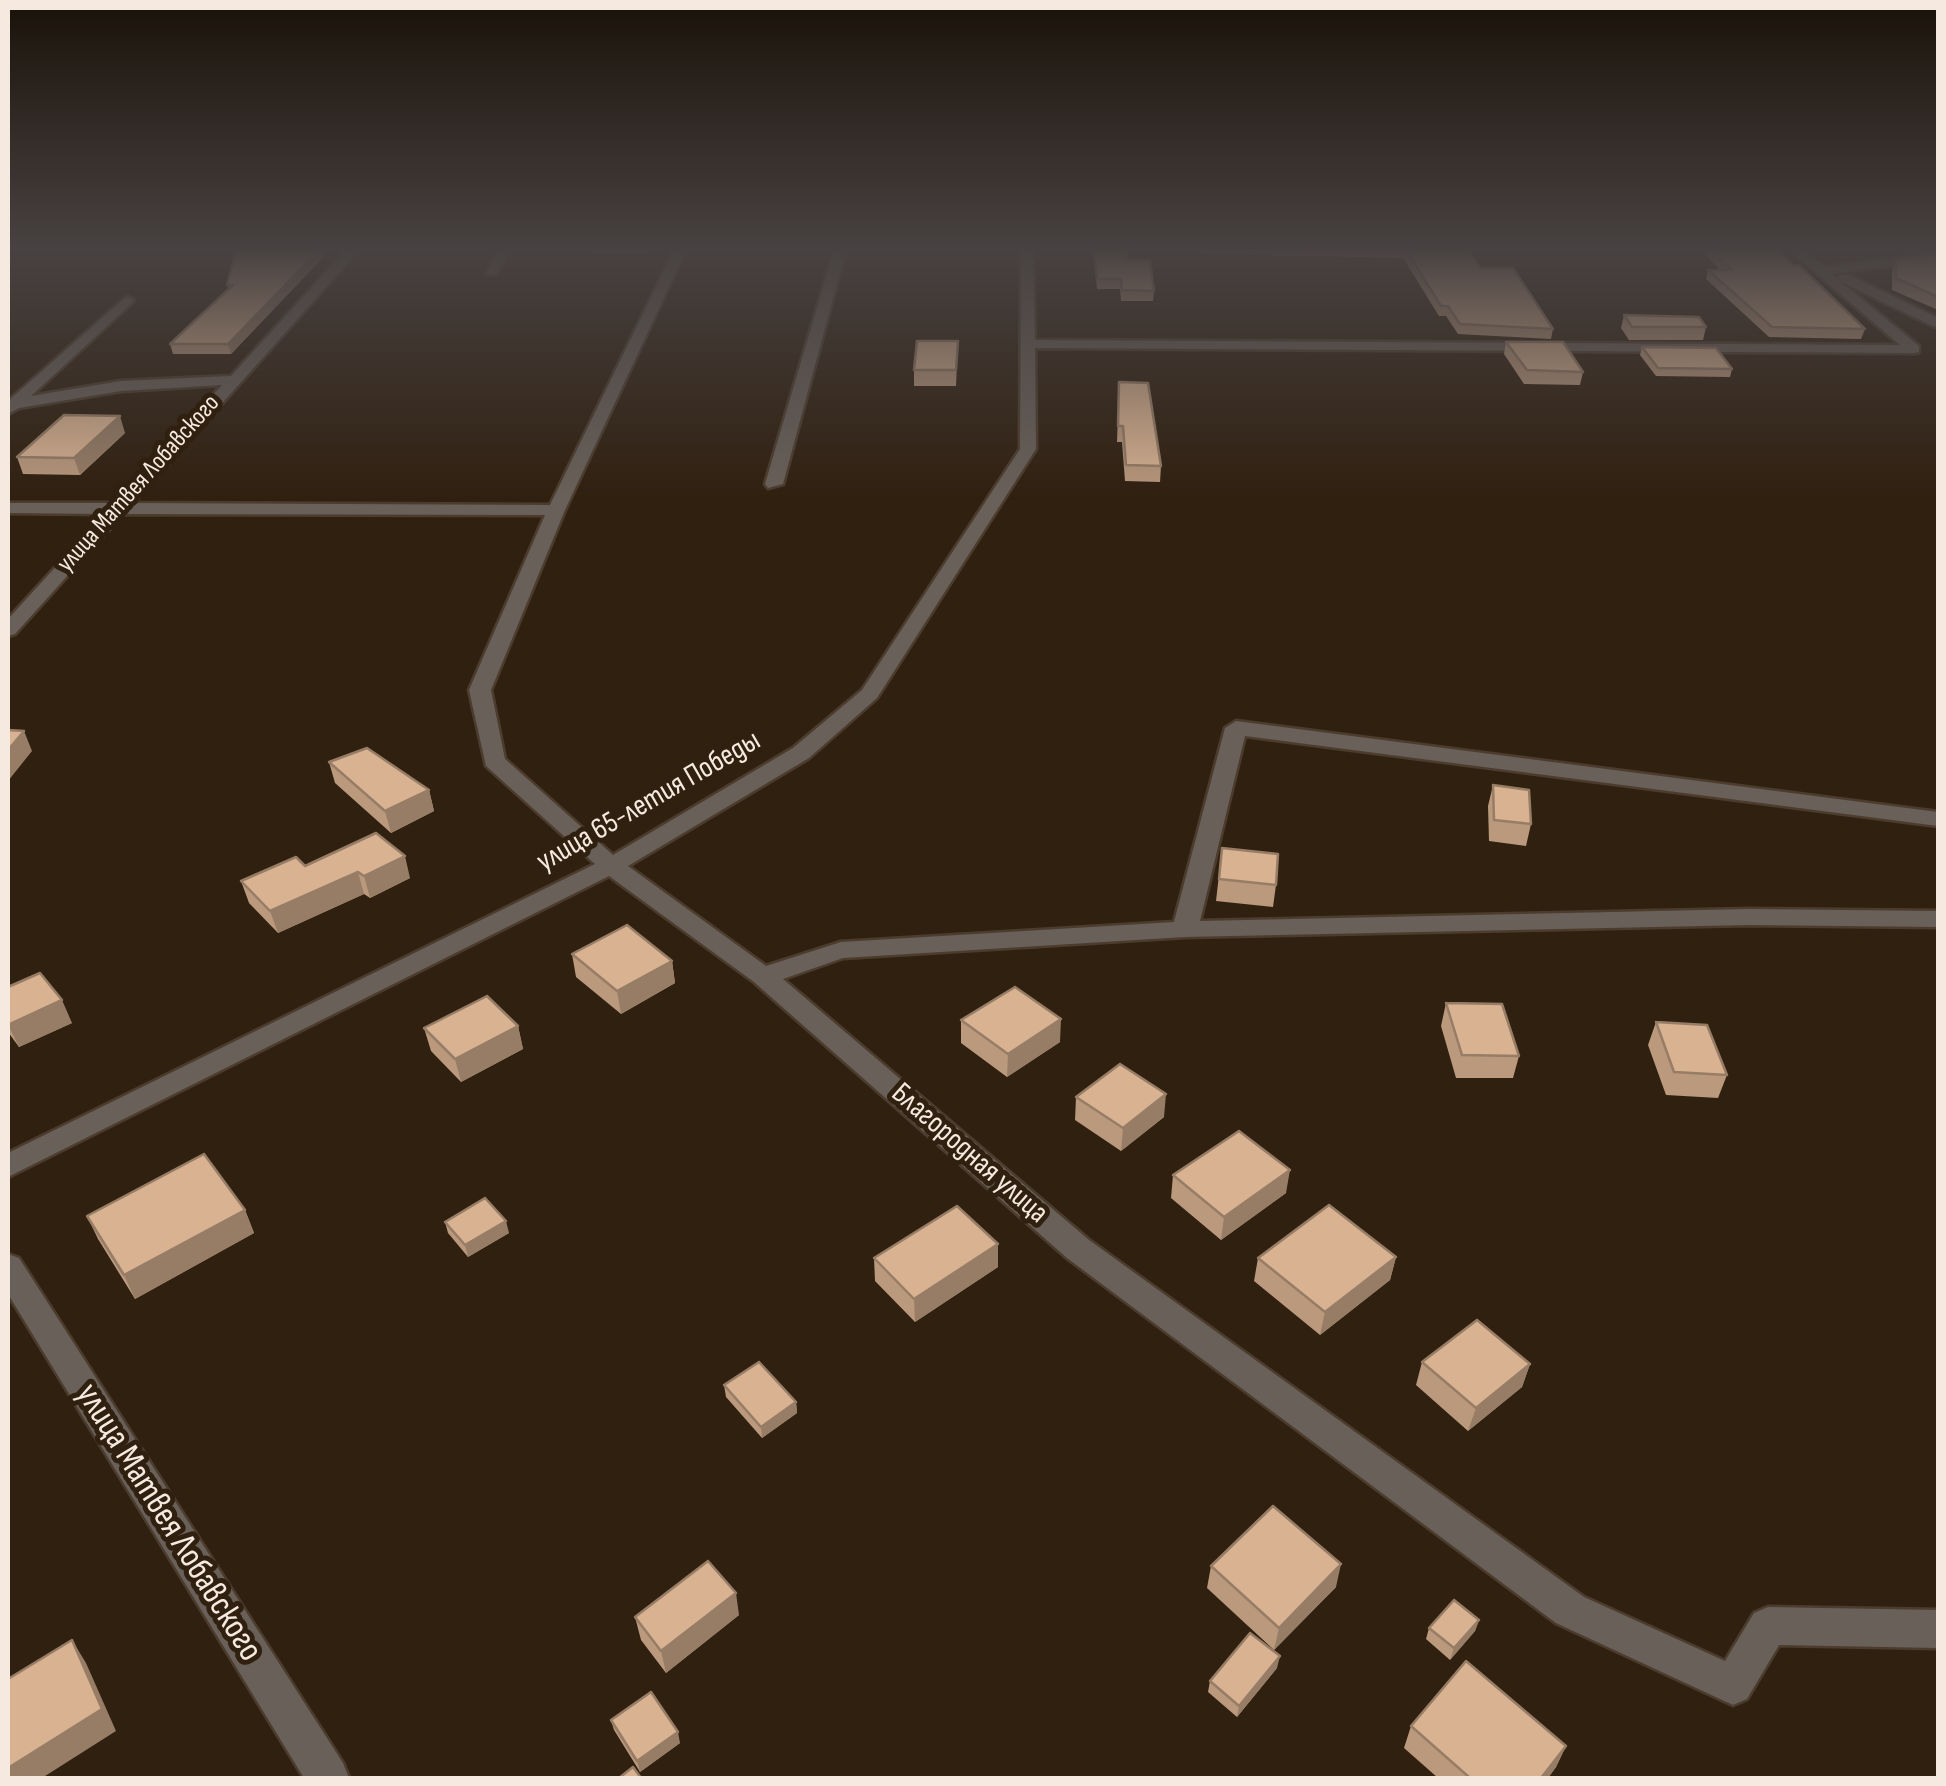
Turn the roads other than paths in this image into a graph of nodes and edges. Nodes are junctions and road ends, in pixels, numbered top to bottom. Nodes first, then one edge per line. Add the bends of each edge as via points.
1 (90, 333) edge
2 (276, 333) edge
3 (640, 333) edge
4 (816, 333) edge
5 (1031, 333) edge
6 (1895, 333) edge
7 (1031, 344) junction
8 (233, 380) junction
9 (11, 407) edge
10 (774, 484) dead end
11 (8, 508) edge
12 (114, 510) junction
13 (556, 510) junction
14 (8, 630) edge
15 (1938, 819) edge
16 (611, 866) junction
17 (1938, 919) edge
18 (1185, 930) junction
19 (763, 976) junction
20 (8, 1166) edge
21 (8, 1267) edge
22 (1938, 1629) edge
23 (328, 1778) edge

1 - 9 street
2 - 8 street, улица Матвея Лобавского
3 - 13 street, Благородная улица
4 - 10 street
5 - 7 street, улица 65-летия Победы
6 - 7 street via 1914,348
7 - 16 street, улица 65-летия Победы via 1028,449 870,694 801,753
8 - 9 street via 121,386
8 - 12 street, улица Матвея Лобавского
11 - 12 street
12 - 13 street
12 - 14 street, улица Матвея Лобавского
13 - 16 street, Благородная улица via 480,690 494,761
15 - 18 street via 1236,728
16 - 19 street, Благородная улица
16 - 20 street, улица 65-летия Победы
17 - 18 street via 1749,916
18 - 19 street via 841,950
19 - 22 street, Благородная улица via 1078,1249 1570,1610 1733,1685 1768,1626
21 - 23 street, улица Матвея Лобавского

